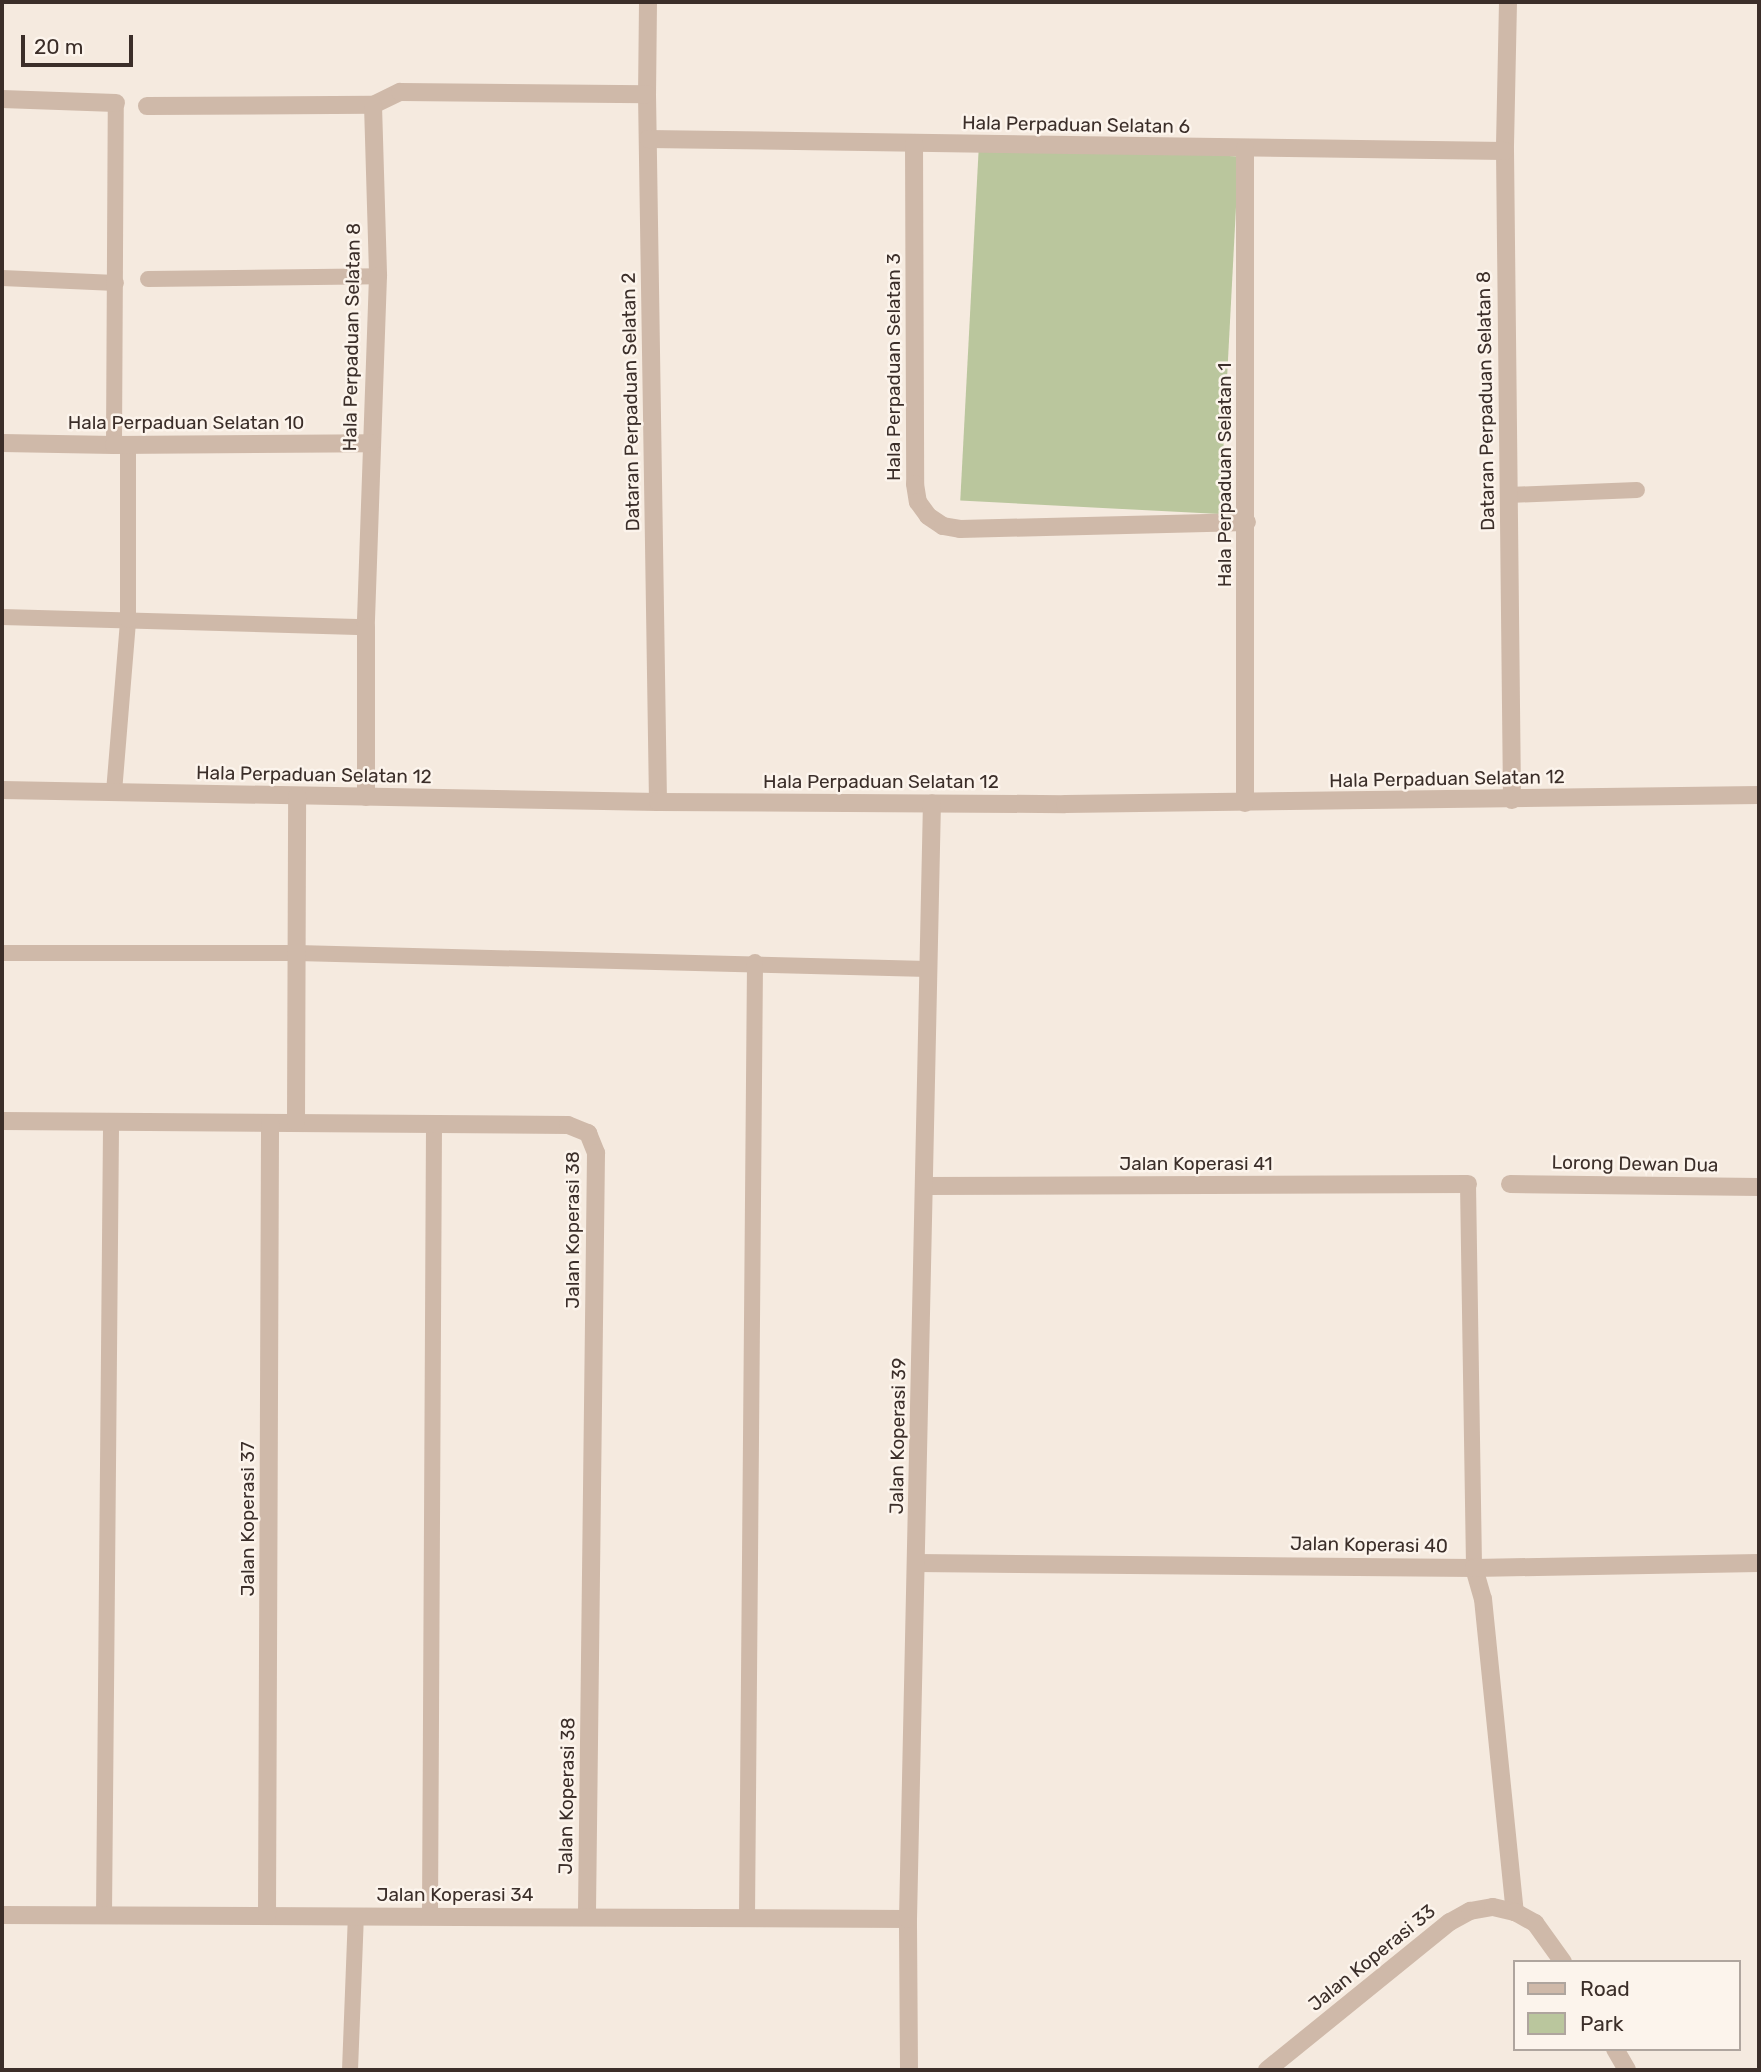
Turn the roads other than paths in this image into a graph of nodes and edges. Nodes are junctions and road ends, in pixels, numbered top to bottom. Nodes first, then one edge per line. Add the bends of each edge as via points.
1 (649, 2) edge
2 (1508, 2) edge
3 (647, 94) junction
4 (2, 99) edge
5 (116, 103) joint
6 (373, 105) junction
7 (147, 106) dead end
8 (648, 139) junction
9 (914, 144) junction
10 (1245, 148) junction
11 (1504, 151) junction
12 (378, 276) junction
13 (2, 278) edge
14 (148, 279) dead end
15 (116, 283) junction
16 (2, 443) edge
17 (371, 443) junction
18 (121, 445) junction
19 (1637, 490) dead end
20 (1509, 495) junction
21 (1247, 522) junction
22 (2, 617) edge
23 (128, 620) junction
24 (366, 627) junction
25 (2, 790) edge
26 (114, 792) junction
27 (1759, 795) edge
28 (297, 796) junction
29 (366, 797) junction
30 (1512, 800) junction
31 (658, 802) junction
32 (932, 803) junction
33 (1245, 803) junction
34 (2, 953) edge
35 (297, 954) junction
36 (755, 962) junction
37 (929, 969) junction
38 (2, 1121) edge
39 (111, 1121) junction
40 (296, 1122) junction
41 (270, 1123) junction
42 (434, 1123) junction
43 (1468, 1184) joint
44 (1510, 1184) dead end
45 (923, 1186) junction
46 (1759, 1186) edge
47 (916, 1563) junction
48 (1759, 1563) edge
49 (1474, 1568) junction
50 (1516, 1912) junction
51 (2, 1915) edge
52 (104, 1915) junction
53 (267, 1916) junction
54 (356, 1916) junction
55 (430, 1916) junction
56 (587, 1916) junction
57 (747, 1917) junction
58 (908, 1919) junction
59 (1562, 1960) edge
60 (1616, 2051) edge
61 (350, 2070) edge
62 (909, 2070) edge
63 (1267, 2070) edge
64 (1627, 2070) edge

1 - 3 street, Dataran Perpaduan Selatan 2
2 - 11 street, Dataran Perpaduan Selatan 8
3 - 6 street via 400,92
3 - 8 street, Dataran Perpaduan Selatan 2
4 - 5 street
5 - 15 lane
6 - 7 street
6 - 12 street, Hala Perpaduan Selatan 8
8 - 9 street, Hala Perpaduan Selatan 6
8 - 31 street, Dataran Perpaduan Selatan 2
9 - 10 street, Hala Perpaduan Selatan 6
9 - 21 street, Hala Perpaduan Selatan 3 via 915,484 918,502 928,516 943,526 960,529
10 - 11 street, Hala Perpaduan Selatan 6
10 - 21 street, Hala Perpaduan Selatan 1
11 - 20 street, Dataran Perpaduan Selatan 8
12 - 14 lane
12 - 17 street, Hala Perpaduan Selatan 8
13 - 15 lane
15 - 18 lane
16 - 18 street, Hala Perpaduan Selatan 10
17 - 18 street, Hala Perpaduan Selatan 10
17 - 24 street, Hala Perpaduan Selatan 8
18 - 23 lane
19 - 20 lane
20 - 30 street, Dataran Perpaduan Selatan 8
21 - 33 street, Hala Perpaduan Selatan 1
22 - 23 lane
23 - 24 lane
23 - 26 lane
24 - 29 street, Hala Perpaduan Selatan 8
25 - 26 street, Hala Perpaduan Selatan 12
26 - 28 street, Hala Perpaduan Selatan 12
27 - 30 street, Hala Perpaduan Selatan 12
28 - 29 street, Hala Perpaduan Selatan 12
28 - 35 street
29 - 31 street, Hala Perpaduan Selatan 12
30 - 33 street, Hala Perpaduan Selatan 12
31 - 32 street, Hala Perpaduan Selatan 12
32 - 33 street, Hala Perpaduan Selatan 12
32 - 37 street, Jalan Koperasi 39
34 - 35 lane
35 - 36 lane
35 - 40 street
36 - 37 lane
36 - 57 lane
37 - 45 street, Jalan Koperasi 39
38 - 39 street, Jalan Koperasi 38
39 - 41 street, Jalan Koperasi 38
39 - 52 lane
40 - 41 street, Jalan Koperasi 38
40 - 42 street, Jalan Koperasi 38
41 - 53 street, Jalan Koperasi 37
42 - 55 lane
42 - 56 street, Jalan Koperasi 38 via 568,1125 579,1127 594,1142
43 - 45 street, Jalan Koperasi 41
43 - 49 lane
44 - 46 street, Lorong Dewan Dua
45 - 47 street, Jalan Koperasi 39
47 - 49 street, Jalan Koperasi 40
47 - 58 street, Jalan Koperasi 39
48 - 49 street
49 - 50 street, Jalan Koperasi 40 via 1483,1599
50 - 59 street via 1535,1923
50 - 63 street, Jalan Koperasi 33 via 1493,1907 1470,1911 1450,1922
51 - 52 street, Jalan Koperasi 34
52 - 53 street, Jalan Koperasi 34
53 - 54 street, Jalan Koperasi 34
54 - 55 street, Jalan Koperasi 34
54 - 61 lane
55 - 56 street, Jalan Koperasi 34
56 - 57 street, Jalan Koperasi 34
57 - 58 street, Jalan Koperasi 34
58 - 62 street, Jalan Koperasi 39
60 - 64 street

